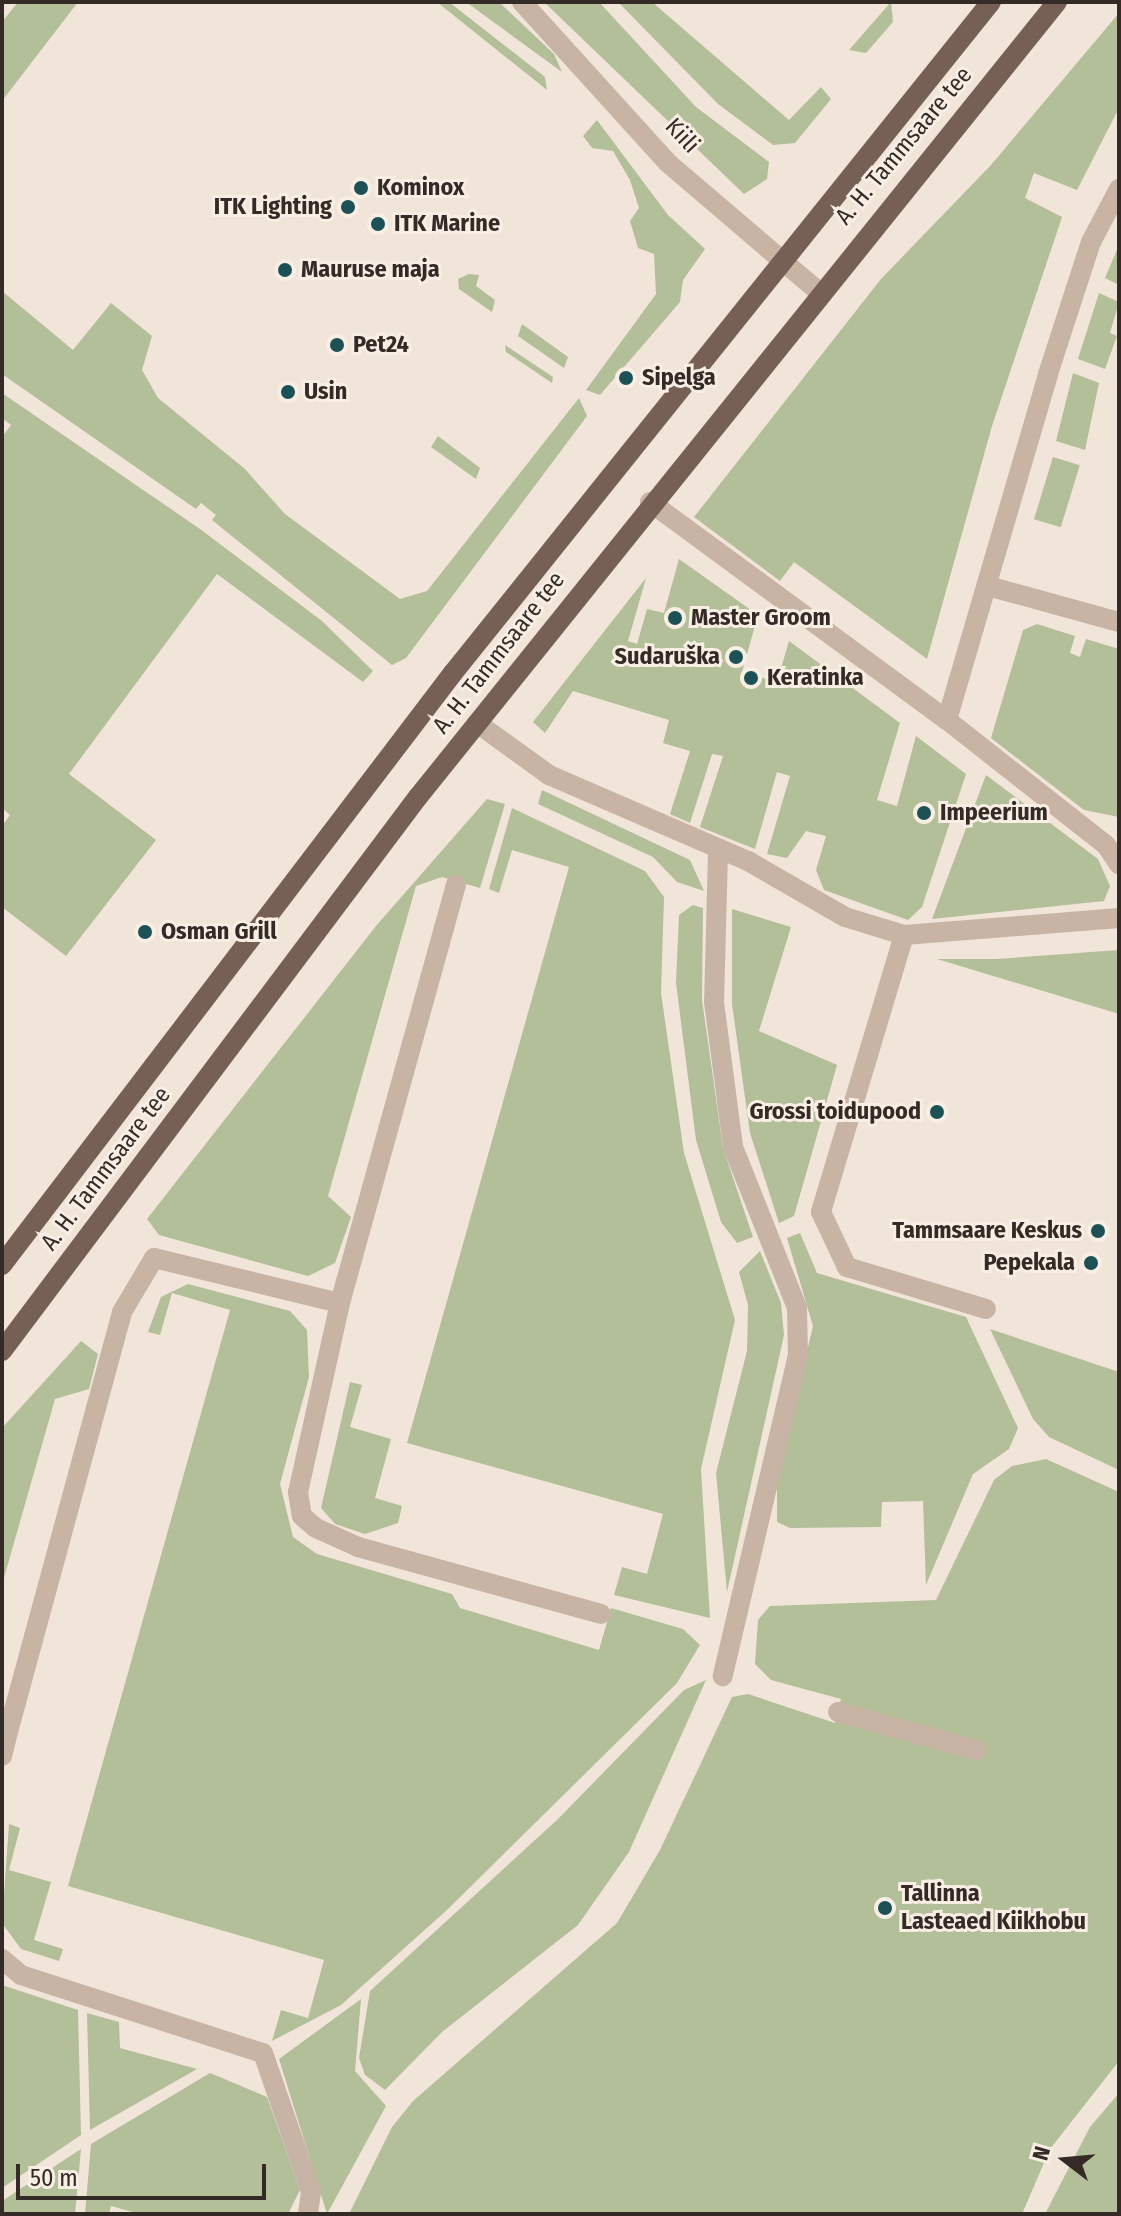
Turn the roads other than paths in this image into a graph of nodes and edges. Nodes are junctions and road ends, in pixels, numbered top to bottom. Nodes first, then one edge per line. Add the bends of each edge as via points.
1 (522, 2) edge
2 (991, 2) edge
3 (1057, 2) edge
4 (1119, 189) edge
5 (780, 258) junction
6 (818, 291) junction
7 (650, 502) junction
8 (988, 586) junction
9 (1119, 622) edge
10 (947, 720) junction
11 (477, 723) junction
12 (718, 852) junction
13 (1119, 864) edge
14 (456, 885) dead end
15 (1119, 918) edge
16 (904, 935) junction
17 (2, 1265) edge
18 (340, 1303) junction
19 (986, 1309) dead end
20 (2, 1351) edge
21 (601, 1614) dead end
22 (723, 1676) dead end
23 (838, 1712) dead end
24 (7, 1720) edge
25 (977, 1750) dead end
26 (2, 1756) edge
27 (2, 1959) edge
28 (308, 2214) edge

1 - 5 street, Kiili via 668,163
2 - 5 main road, A. H. Tammsaare tee
3 - 6 main road, A. H. Tammsaare tee
4 - 8 street via 1091,242
5 - 6 street, Kiili
5 - 17 main road, A. H. Tammsaare tee via 287,886
6 - 7 main road, A. H. Tammsaare tee
7 - 10 street
7 - 11 main road, A. H. Tammsaare tee
8 - 9 street
8 - 10 street
10 - 13 street via 1106,845
11 - 12 street via 549,775
11 - 20 main road, A. H. Tammsaare tee
12 - 16 street via 748,861 845,917
12 - 22 street via 714,1002 733,1147 797,1308 798,1355
14 - 18 street
15 - 16 street
16 - 19 street via 821,1212 847,1267
18 - 21 street via 305,1447 302,1516 358,1547
18 - 24 street via 154,1258 122,1312
23 - 25 street
24 - 26 street
27 - 28 street via 34,1979 263,2053 311,2192

